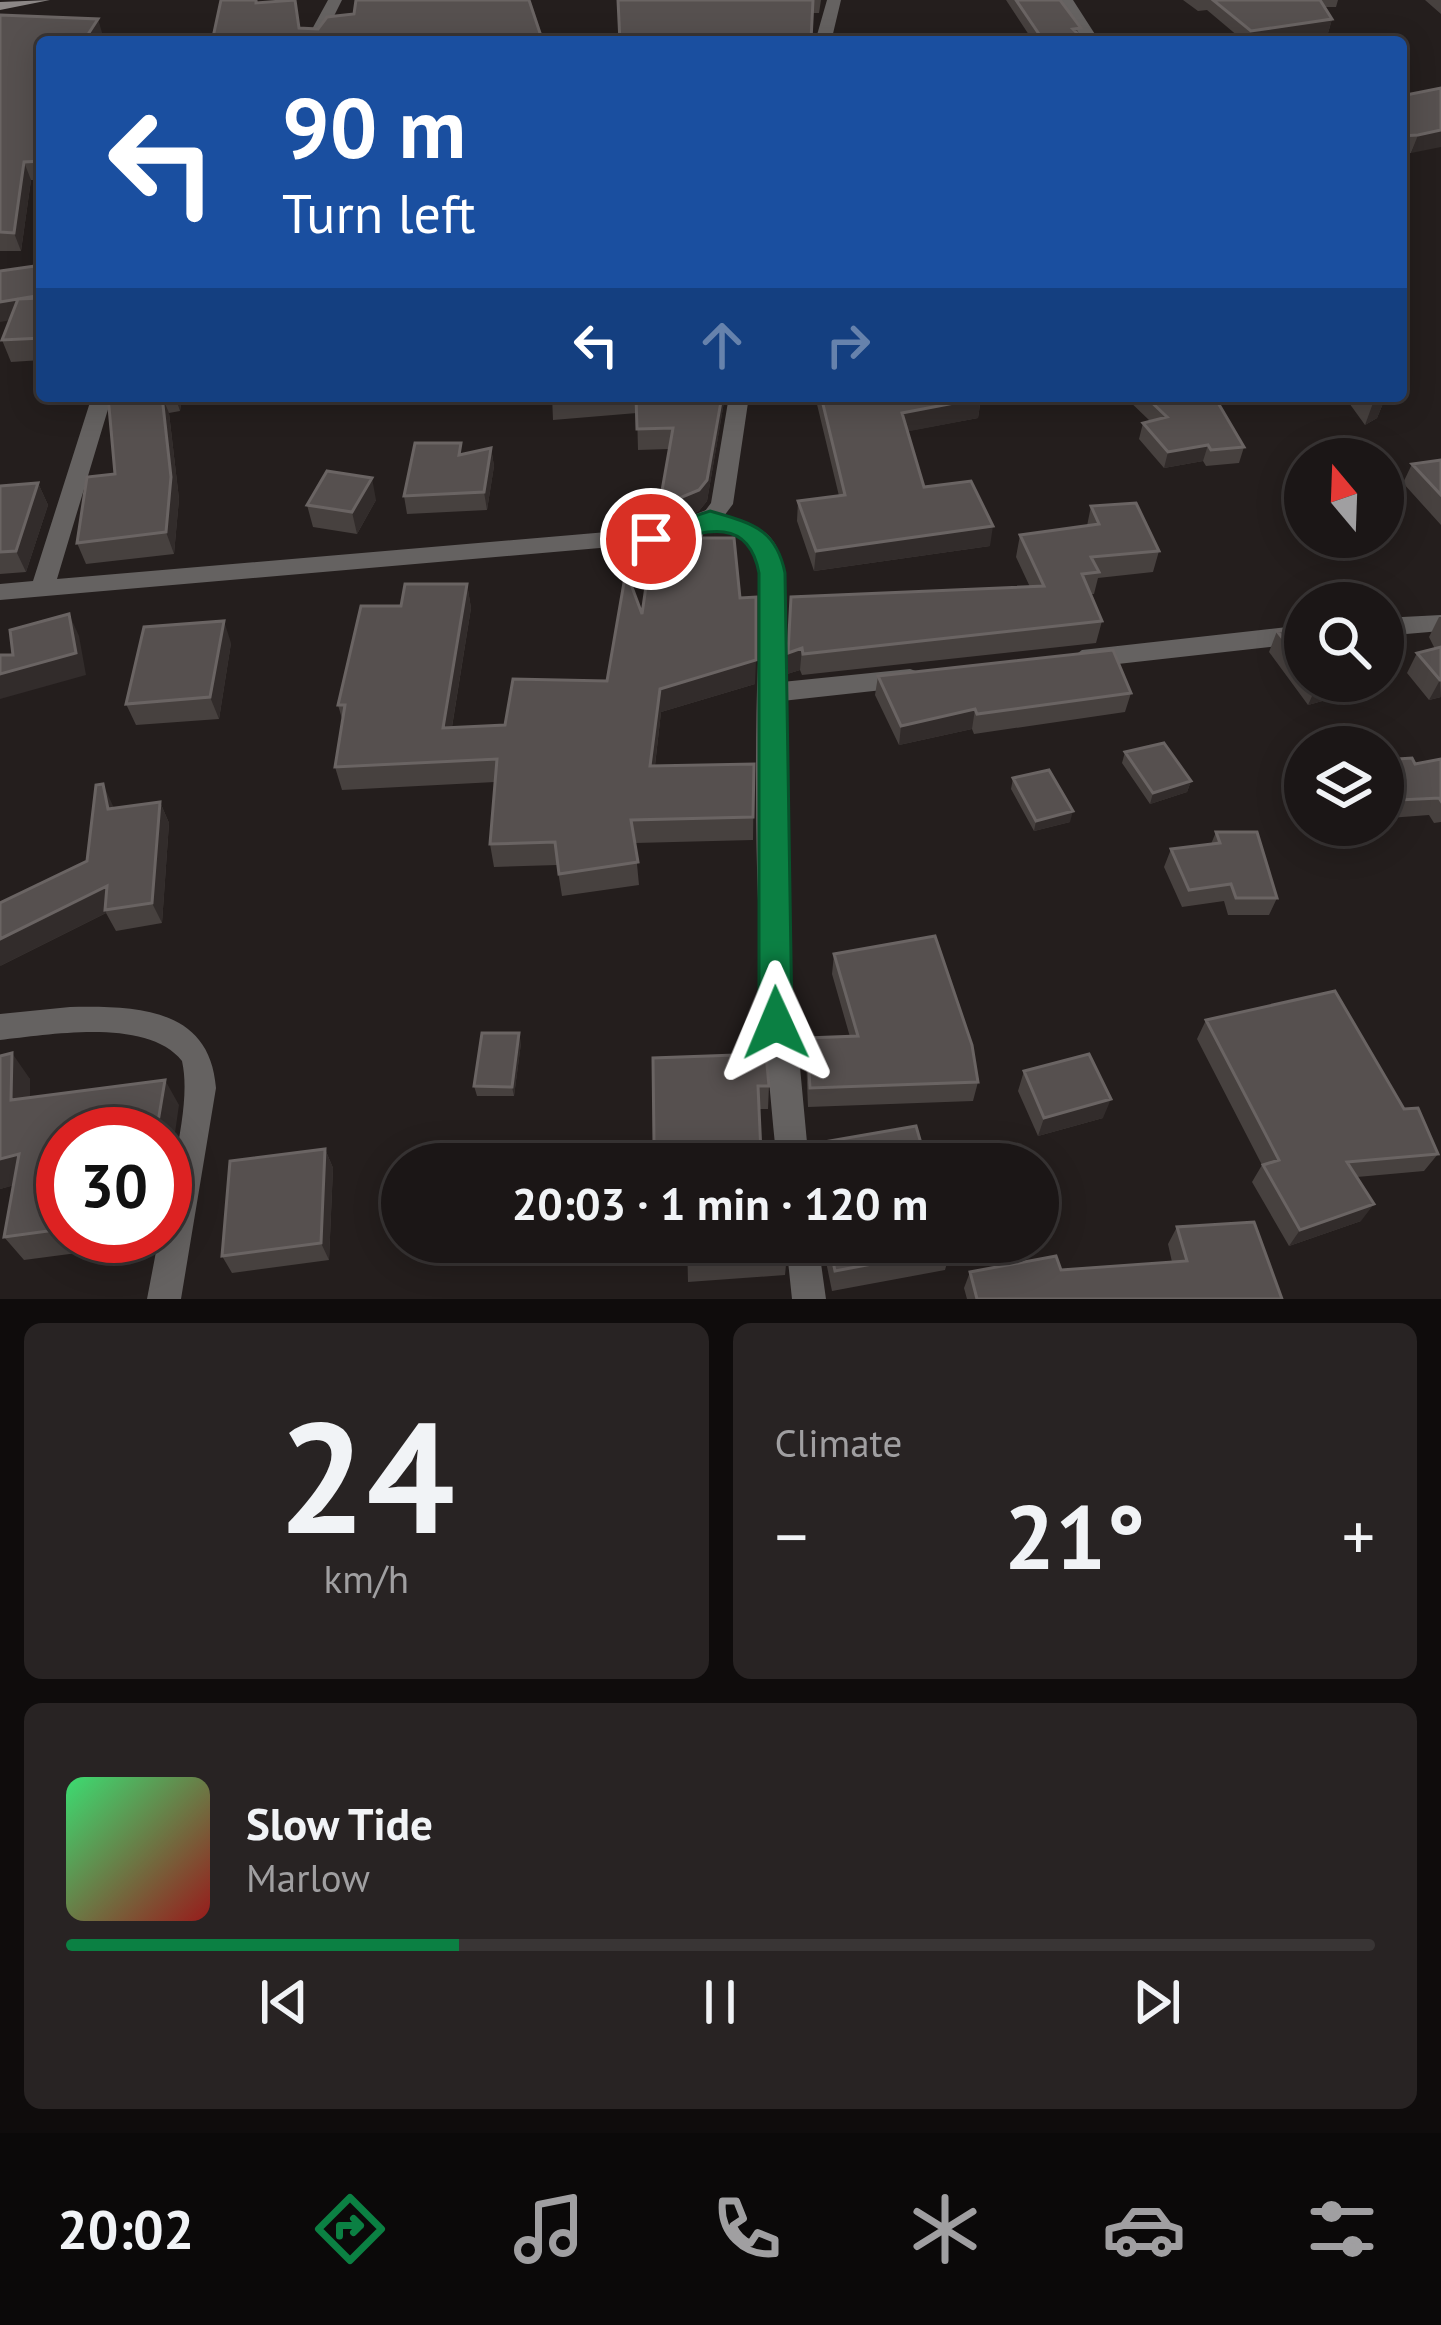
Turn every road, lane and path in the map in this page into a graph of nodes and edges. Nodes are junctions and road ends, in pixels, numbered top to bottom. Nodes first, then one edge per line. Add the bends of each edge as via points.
1 (43, 0) edge
2 (335, 0) edge
3 (834, 0) edge
4 (1066, 0) edge
5 (0, 6) edge
6 (316, 36) edge
7 (825, 36) edge
8 (1088, 36) edge
9 (100, 402) edge
10 (738, 402) edge
11 (710, 520) junction
12 (43, 587) junction
13 (0, 592) edge
14 (1441, 623) edge
15 (1404, 626) edge
16 (1284, 636) edge
17 (1049, 662) edge
18 (932, 675) edge
19 (770, 693) junction
20 (0, 1027) edge
21 (790, 1143) edge
22 (805, 1263) edge
23 (164, 1299) edge
24 (809, 1299) edge

1 - 5 street
2 - 6 street
3 - 7 street
4 - 8 street
9 - 12 street
10 - 11 street via 722,504
11 - 12 street via 651,539
11 - 19 street via 752,533 768,549
12 - 13 street
14 - 15 street
16 - 17 street
18 - 19 street
19 - 21 street via 776,1023
20 - 23 street via 133,1023 187,1043 200,1064
22 - 24 street

